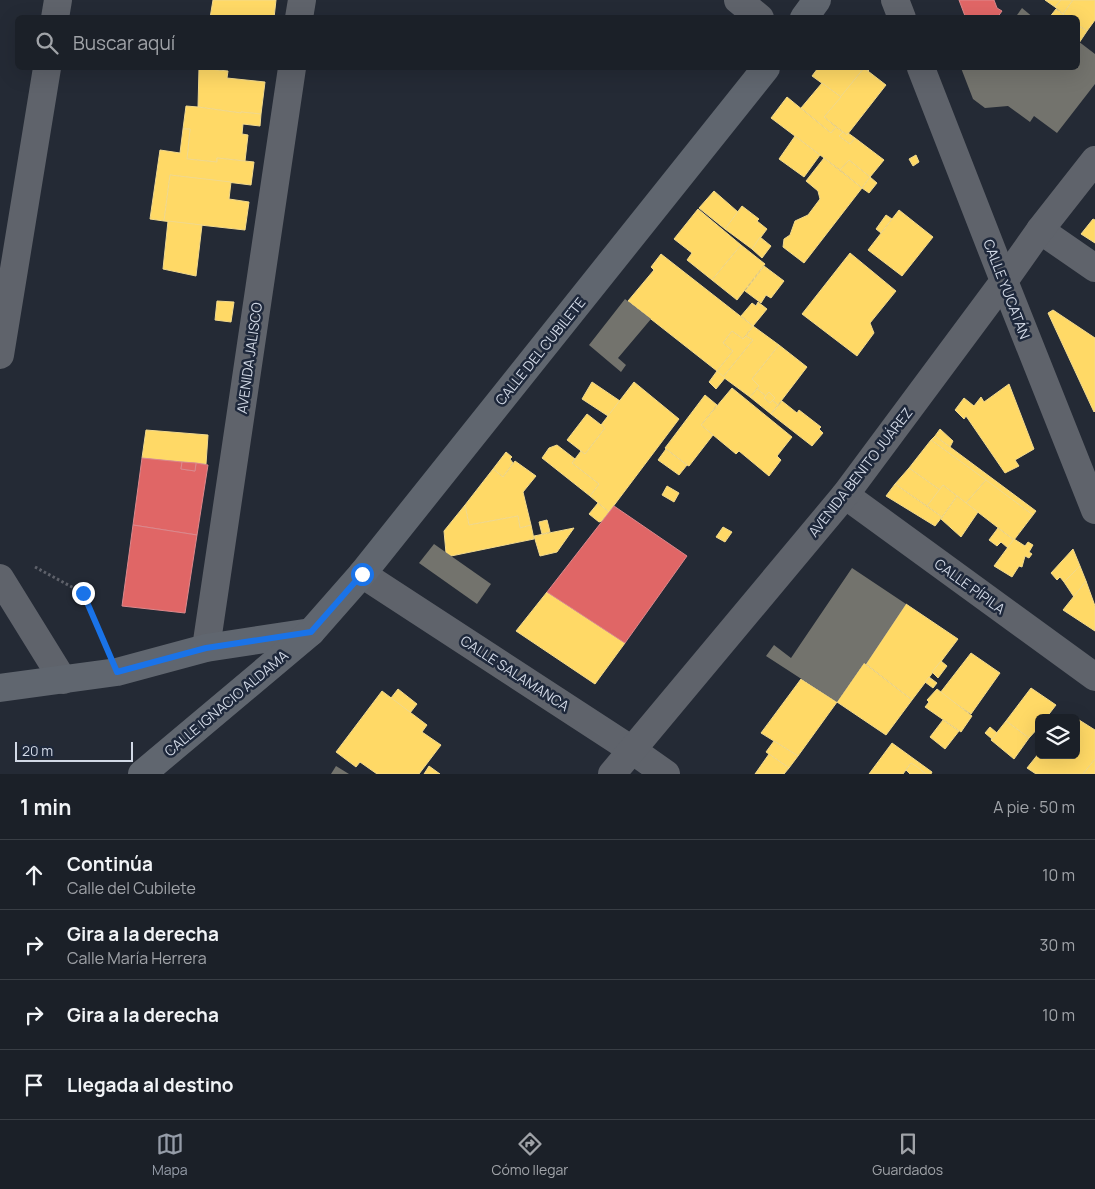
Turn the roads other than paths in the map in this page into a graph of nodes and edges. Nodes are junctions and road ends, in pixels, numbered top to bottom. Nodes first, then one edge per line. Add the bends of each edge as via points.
1 (58, 0) edge
2 (302, 0) edge
3 (738, 0) edge
4 (817, 0) edge
5 (896, 0) edge
6 (56, 15) edge
7 (300, 15) edge
8 (756, 15) edge
9 (806, 15) edge
10 (901, 15) edge
11 (47, 70) edge
12 (292, 70) edge
13 (764, 70) edge
14 (923, 70) edge
15 (1095, 160) edge
16 (1040, 230) junction
17 (1095, 268) edge
18 (1004, 281) junction
19 (0, 355) edge
20 (845, 494) junction
21 (1095, 510) edge
22 (362, 574) junction
23 (0, 578) edge
24 (311, 632) junction
25 (206, 648) junction
26 (1095, 677) edge
27 (62, 680) junction
28 (0, 688) edge
29 (632, 750) junction
30 (142, 774) edge
31 (612, 774) edge
32 (666, 774) edge

1 - 6 street
2 - 7 street
3 - 8 street
4 - 9 street
5 - 10 street
11 - 19 street
12 - 25 street, AVENIDA JALISCO
13 - 22 street, CALLE DEL CUBILETE
14 - 18 street, CALLE YUCATÁN
15 - 16 street, AVENIDA BENITO JUÁREZ
16 - 17 street
16 - 18 street, AVENIDA BENITO JUÁREZ
18 - 20 street, AVENIDA BENITO JUÁREZ
18 - 21 street, CALLE YUCATÁN
20 - 26 street, CALLE PÍPILA
20 - 29 street, AVENIDA BENITO JUÁREZ
22 - 24 street, CALLE DEL CUBILETE
22 - 29 street, CALLE SALAMANCA
23 - 27 street
24 - 25 street
24 - 30 street, CALLE IGNACIO ALDAMA
25 - 27 street via 117,672
27 - 28 street
29 - 31 street, AVENIDA BENITO JUÁREZ
29 - 32 street, CALLE SALAMANCA

